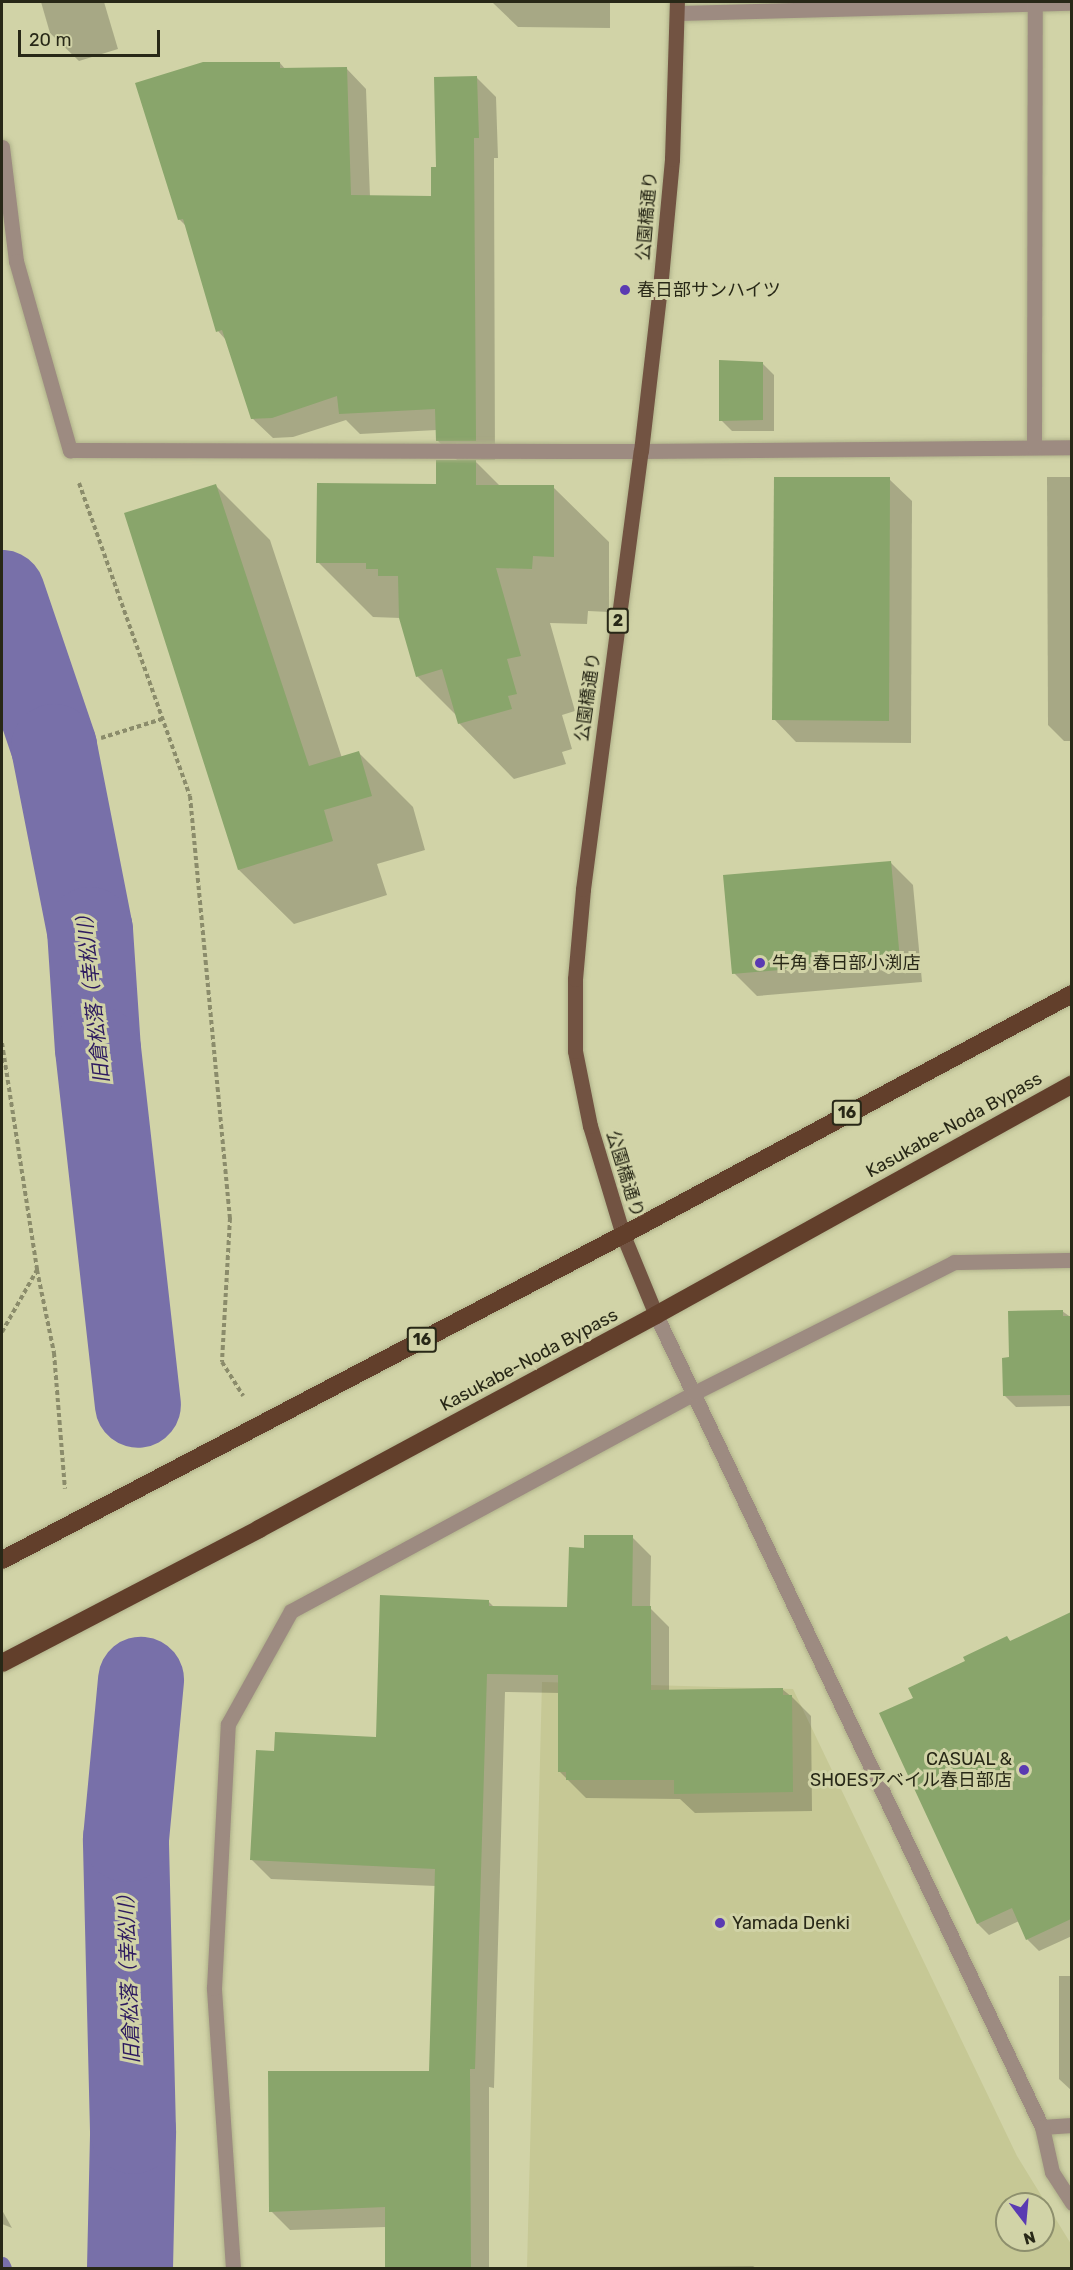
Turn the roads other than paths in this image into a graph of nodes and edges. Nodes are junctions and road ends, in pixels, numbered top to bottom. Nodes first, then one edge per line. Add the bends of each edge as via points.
1 (1071, 3) edge
2 (1035, 4) junction
3 (677, 8) edge
4 (2, 147) edge
5 (1034, 447) junction
6 (1071, 447) edge
7 (641, 451) junction
8 (1071, 994) edge
9 (1071, 1084) edge
10 (623, 1235) junction
11 (1071, 1260) edge
12 (656, 1315) junction
13 (694, 1393) junction
14 (2, 1560) edge
15 (2, 1663) edge
16 (1071, 2125) edge
17 (1042, 2127) junction
18 (1071, 2203) edge
19 (233, 2268) edge

1 - 2 street
2 - 3 street
2 - 5 street
3 - 7 main road, 公園橋通り / 2 via 672,159
4 - 7 street via 16,261 70,450
5 - 6 street
5 - 7 street
7 - 10 main road, 公園橋通り / 2 via 583,889 575,978 575,1051 590,1126
8 - 10 highway, 16
9 - 12 highway, Kasukabe-Noda Bypass
10 - 12 main road, 公園橋通り / 2
10 - 14 highway, 16
11 - 13 street via 954,1262
12 - 13 street
12 - 15 highway, Kasukabe-Noda Bypass
13 - 17 street
13 - 19 street via 291,1611 228,1724 214,1988
16 - 17 street
17 - 18 street via 1052,2172

